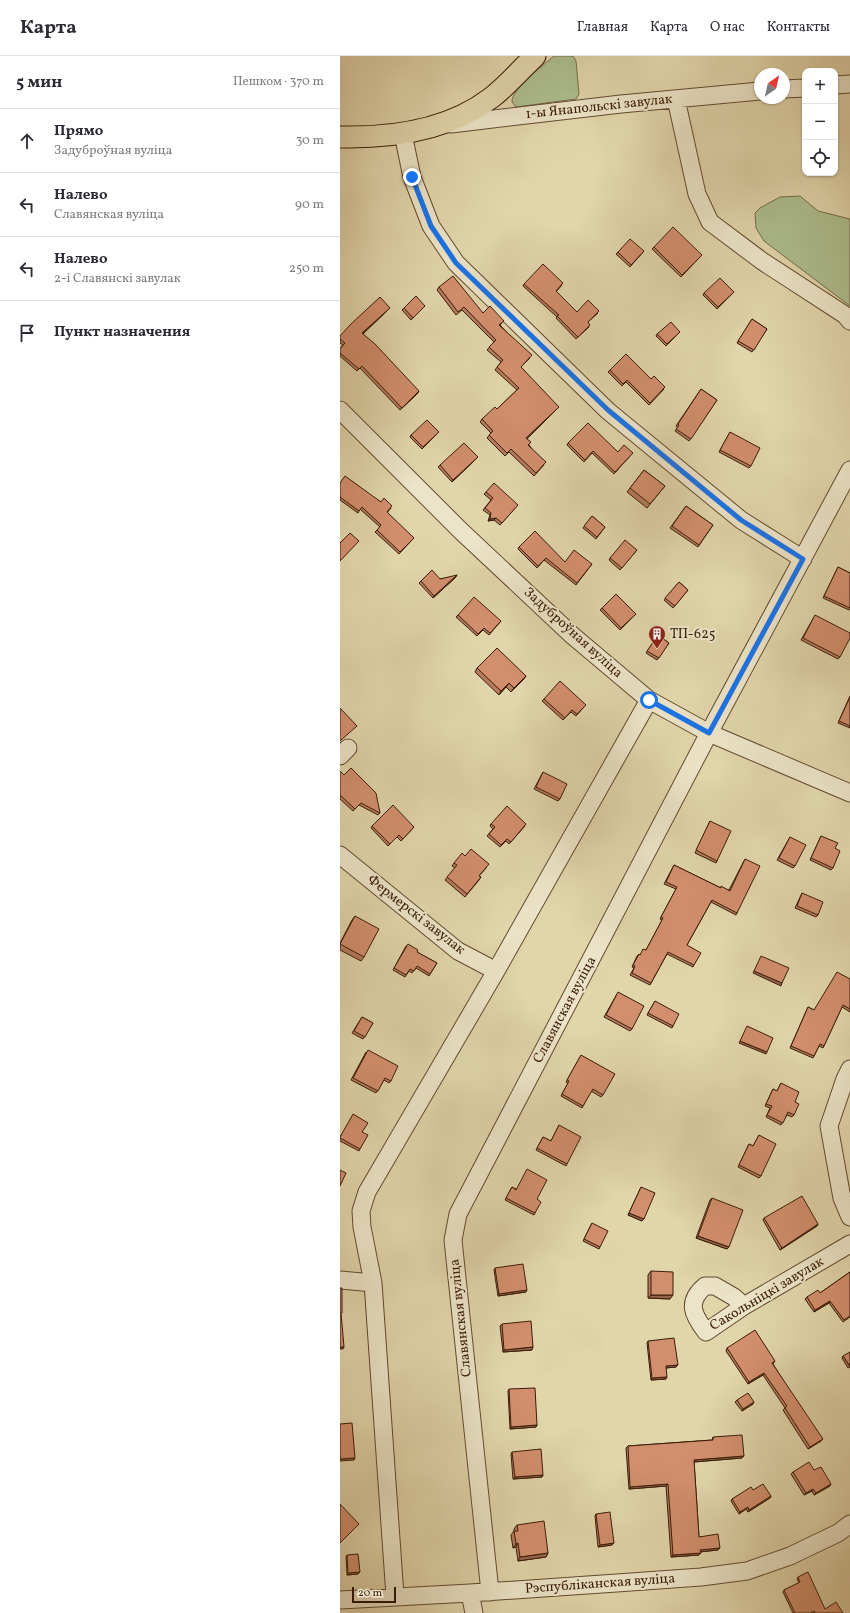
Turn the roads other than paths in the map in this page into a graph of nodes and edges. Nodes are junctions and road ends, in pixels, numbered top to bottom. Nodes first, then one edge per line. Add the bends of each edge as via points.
1 (535, 56) edge
2 (850, 84) edge
3 (838, 85) edge
4 (802, 88) edge
5 (790, 89) edge
6 (754, 92) edge
7 (676, 99) junction
8 (438, 125) junction
9 (403, 134) junction
10 (345, 138) edge
11 (850, 321) edge
12 (340, 410) edge
13 (850, 470) edge
14 (803, 559) junction
15 (649, 700) junction
16 (709, 733) junction
17 (850, 793) edge
18 (340, 855) edge
19 (496, 971) junction
20 (850, 1069) edge
21 (850, 1217) edge
22 (850, 1244) edge
23 (340, 1280) edge
24 (372, 1283) junction
25 (744, 1306) junction
26 (850, 1524) edge
27 (490, 1592) junction
28 (470, 1593) junction
29 (395, 1596) junction
30 (340, 1600) edge
31 (474, 1613) edge

1 - 8 main road via 491,98 473,110
2 - 3 street
4 - 5 street
6 - 7 street, 1-ы Янапольскі завулак
7 - 8 street, 1-ы Янапольскі завулак
7 - 11 street via 697,194 710,222 762,261 845,315
8 - 9 main road
9 - 10 main road
9 - 14 street via 412,177 431,226 456,263 608,410 741,520
12 - 15 street, Задуброўная вуліца via 461,531 573,636
13 - 14 street, Славянская вуліца
14 - 16 street, Славянская вуліца
15 - 16 street, Задуброўная вуліца
15 - 19 street
16 - 17 street, Задуброўная вуліца
16 - 27 street, Славянская вуліца via 458,1214 453,1240
18 - 19 street, Фермерскі завулак via 458,951
19 - 24 street via 367,1192 360,1211
20 - 21 street via 829,1126 842,1198
22 - 25 street, Сакольніцкі завулак
23 - 24 street
24 - 29 street
25 - 25 street, Сакольніцкі завулак via 706,1332 695,1318 693,1304 699,1290 705,1286 715,1286
26 - 27 street, Рэспубліканская вуліца via 838,1533 790,1556 747,1571 701,1577
27 - 28 street, Рэспубліканская вуліца
28 - 29 street, Рэспубліканская вуліца
28 - 31 street
29 - 30 street, Рэспубліканская вуліца

